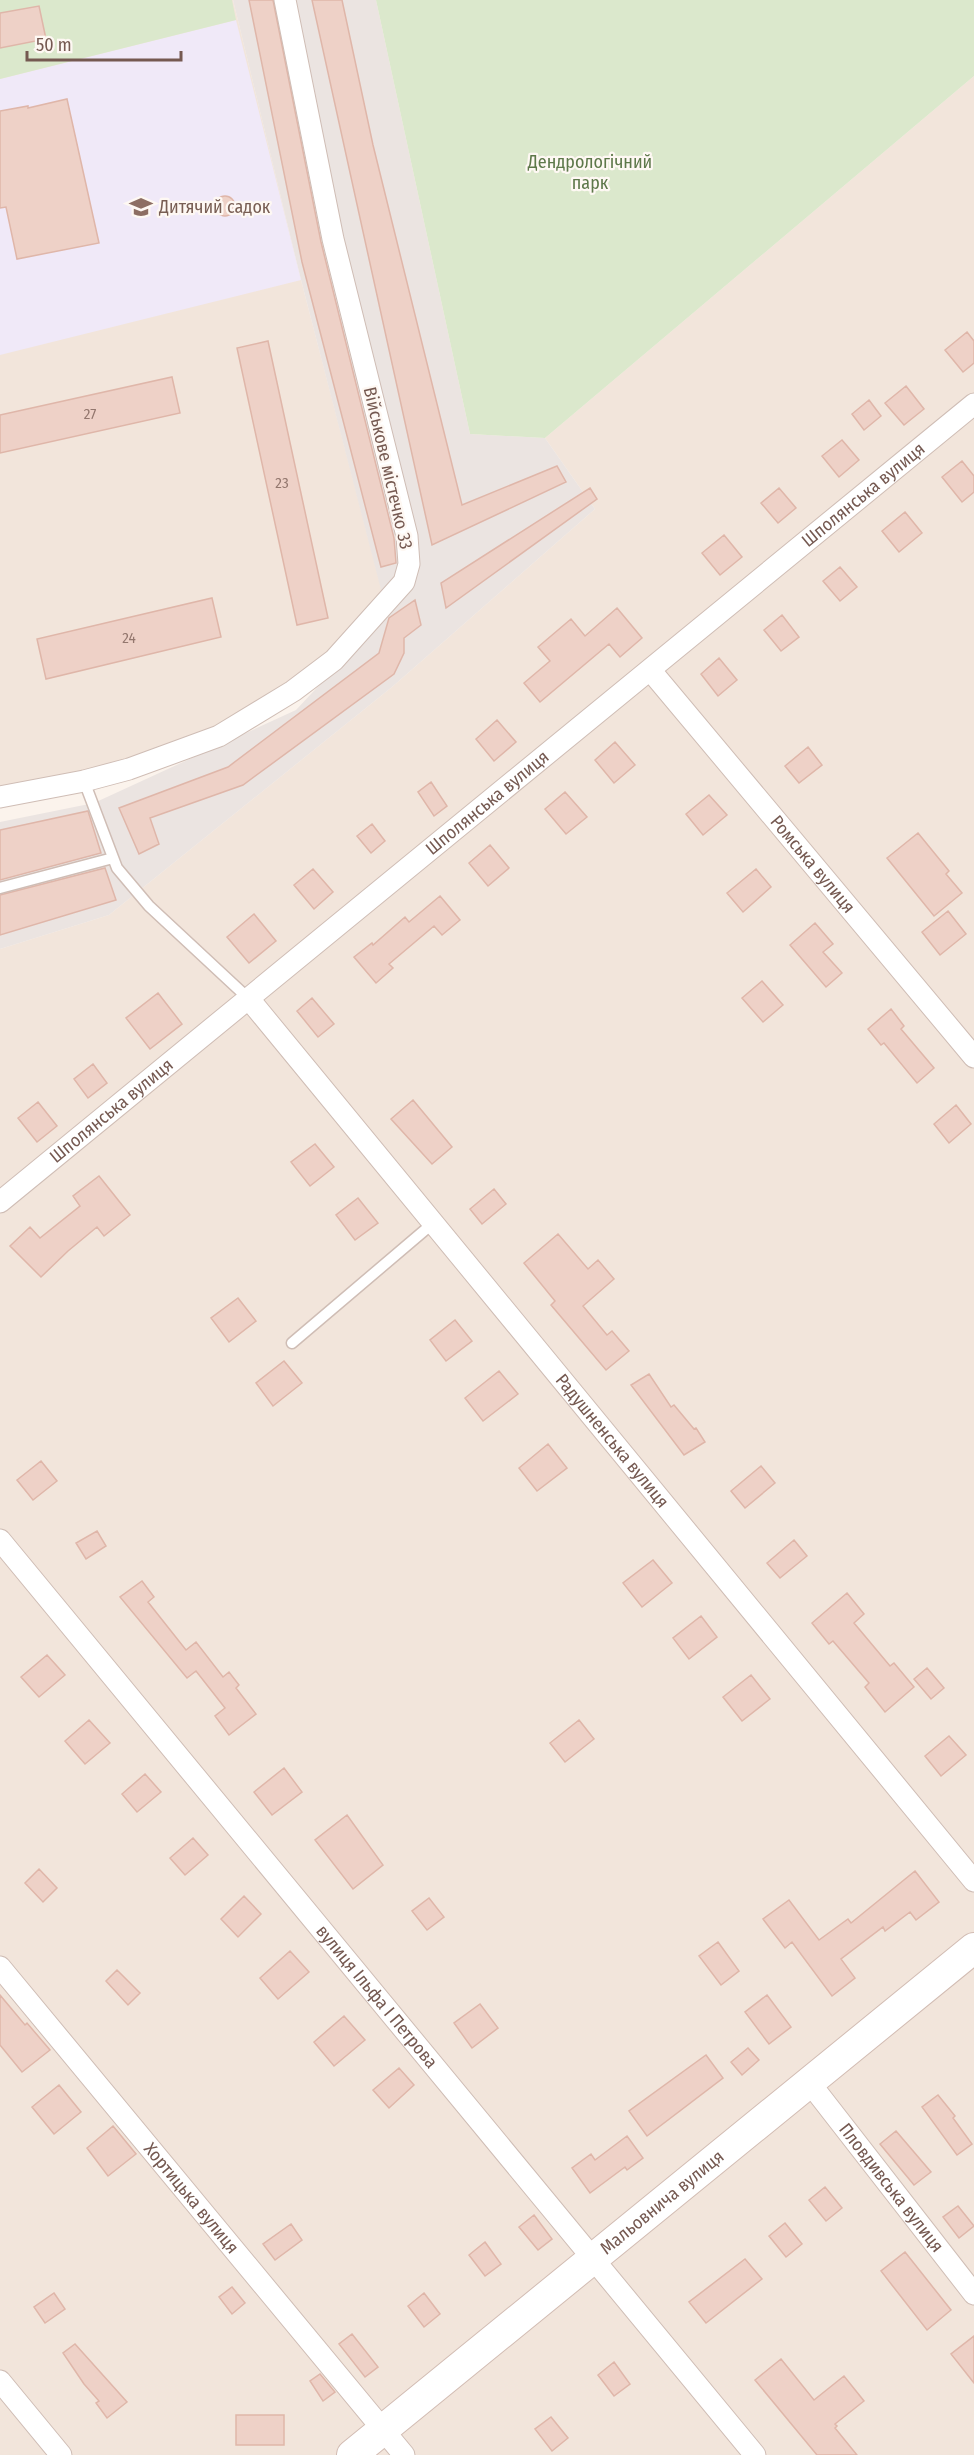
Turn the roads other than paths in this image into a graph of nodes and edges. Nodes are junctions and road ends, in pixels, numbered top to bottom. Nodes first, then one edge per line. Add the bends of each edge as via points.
1 (285, 0) edge
2 (974, 404) edge
3 (651, 670) junction
4 (84, 781) junction
5 (0, 797) edge
6 (113, 858) junction
7 (0, 888) edge
8 (249, 999) junction
9 (974, 1057) edge
10 (0, 1202) edge
11 (432, 1224) junction
12 (292, 1342) dead end
13 (0, 1540) edge
14 (974, 1881) edge
15 (974, 1948) edge
16 (0, 1966) edge
17 (809, 2082) junction
18 (595, 2259) junction
19 (974, 2294) edge
20 (0, 2381) edge
21 (382, 2430) junction
22 (61, 2455) edge
23 (352, 2455) edge
24 (404, 2455) edge
25 (755, 2455) edge

1 - 4 street, Військове містечко 33 via 333,239 407,537 409,564 404,582 368,624 334,660 293,691 219,736
2 - 3 street, Шполянська вулиця
3 - 8 street, Шполянська вулиця
3 - 9 street, Ромська вулиця
4 - 5 street, Військове містечко 33
4 - 6 lane
6 - 7 lane
6 - 8 lane via 149,906
8 - 10 street, Шполянська вулиця
8 - 11 street, Радушненська вулиця
11 - 12 lane
11 - 14 street, Радушненська вулиця
13 - 18 street, вулиця Ільфа І Петрова
15 - 17 street, Мальовнича вулиця
16 - 21 street, Хортицька вулиця
17 - 18 street, Мальовнича вулиця
17 - 19 street, Пловдивська вулиця
18 - 21 street, Мальовнича вулиця
18 - 25 street, вулиця Ільфа І Петрова
20 - 22 street
21 - 23 street, Мальовнича вулиця
21 - 24 street, Хортицька вулиця

